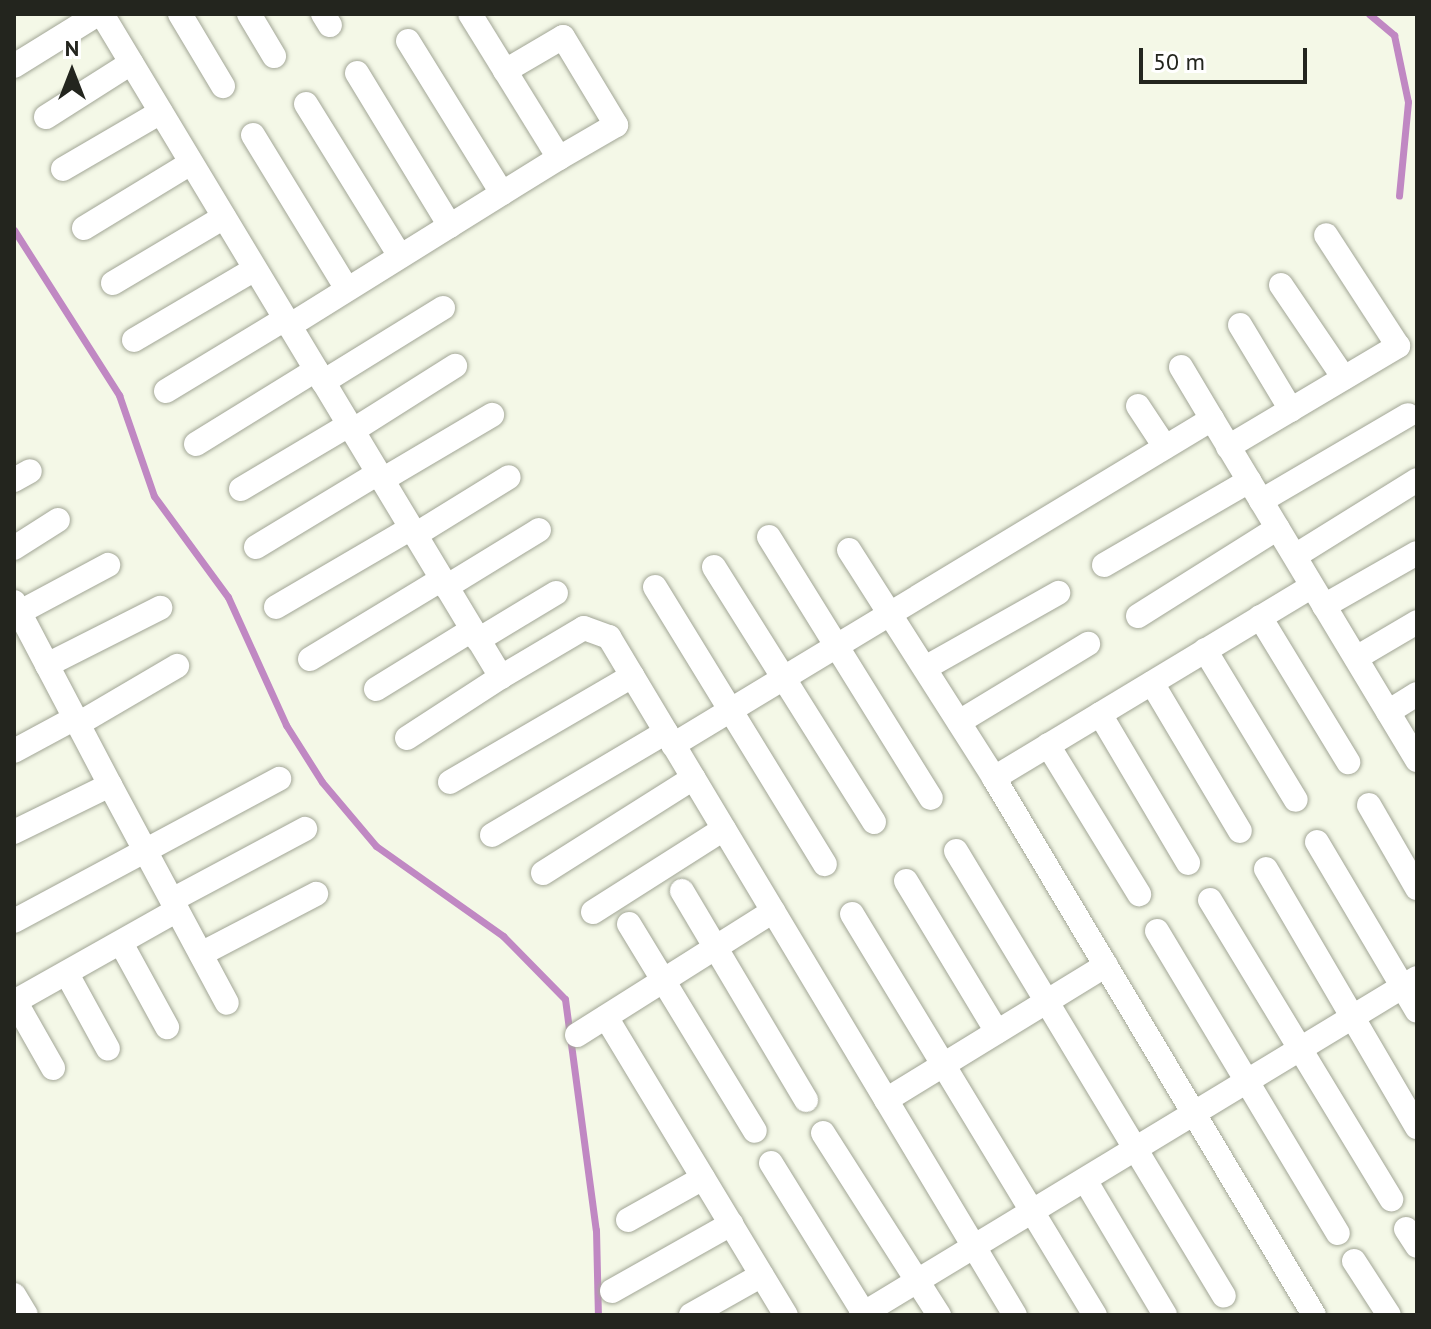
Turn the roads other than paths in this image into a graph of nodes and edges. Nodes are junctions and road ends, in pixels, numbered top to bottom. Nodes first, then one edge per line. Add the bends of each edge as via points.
1 (100, 14) edge
2 (180, 14) edge
3 (249, 14) edge
4 (475, 16) edge
5 (408, 41) dead end
6 (274, 56) dead end
7 (131, 63) junction
8 (14, 66) edge
9 (505, 71) junction
10 (357, 73) dead end
11 (223, 86) dead end
12 (306, 104) dead end
13 (161, 112) junction
14 (46, 117) dead end
15 (253, 135) dead end
16 (559, 158) junction
17 (191, 163) junction
18 (63, 169) dead end
19 (502, 193) junction
20 (224, 217) junction
21 (450, 226) junction
22 (84, 228) dead end
23 (1326, 235) dead end
24 (400, 256) junction
25 (255, 269) junction
26 (113, 283) dead end
27 (1281, 285) dead end
28 (347, 289) junction
29 (443, 308) dead end
30 (287, 323) junction
31 (1240, 325) dead end
32 (134, 340) dead end
33 (455, 366) dead end
34 (1181, 367) dead end
35 (319, 376) junction
36 (1344, 378) junction
37 (166, 391) dead end
38 (1138, 406) dead end
39 (1291, 410) junction
40 (492, 415) dead end
41 (1408, 415) dead end
42 (1212, 419) junction
43 (351, 428) junction
44 (196, 444) dead end
45 (1165, 447) junction
46 (1228, 447) junction
47 (380, 477) junction
48 (509, 477) dead end
49 (1417, 480) edge
50 (241, 489) dead end
51 (1255, 491) junction
52 (58, 520) dead end
53 (1278, 528) junction
54 (539, 530) dead end
55 (413, 532) junction
56 (769, 537) dead end
57 (256, 547) dead end
58 (14, 548) edge
59 (849, 550) dead end
60 (1417, 553) edge
61 (1295, 556) junction
62 (108, 565) dead end
63 (1104, 565) dead end
64 (714, 567) dead end
65 (444, 583) junction
66 (655, 587) dead end
67 (556, 593) dead end
68 (1058, 593) dead end
69 (1318, 596) junction
70 (17, 607) edge
71 (276, 607) dead end
72 (160, 608) dead end
73 (891, 614) junction
74 (1138, 616) dead end
75 (1260, 617) junction
76 (1417, 622) edge
77 (475, 635) junction
78 (1088, 644) dead end
79 (837, 646) junction
80 (1205, 650) junction
81 (1356, 658) junction
82 (310, 659) dead end
83 (47, 665) junction
84 (177, 666) dead end
85 (925, 668) junction
86 (632, 676) junction
87 (501, 677) junction
88 (786, 677) junction
89 (1152, 683) junction
90 (376, 689) dead end
91 (1417, 694) edge
92 (733, 709) junction
93 (1388, 712) junction
94 (1100, 714) junction
95 (76, 721) junction
96 (959, 722) junction
97 (407, 738) dead end
98 (670, 738) junction
99 (1048, 745) junction
100 (15, 748) edge
101 (1417, 760) edge
102 (1348, 762) dead end
103 (693, 778) junction
104 (994, 778) junction
105 (279, 779) dead end
106 (450, 782) dead end
107 (110, 785) junction
108 (931, 798) dead end
109 (1296, 800) dead end
110 (1369, 805) dead end
111 (874, 822) dead end
112 (305, 829) dead end
113 (724, 829) junction
114 (1240, 831) dead end
115 (14, 832) edge
116 (492, 835) dead end
117 (1317, 842) dead end
118 (956, 851) dead end
119 (146, 852) junction
120 (1188, 863) dead end
121 (825, 864) dead end
122 (1266, 869) dead end
123 (543, 873) dead end
124 (906, 881) dead end
125 (1417, 888) edge
126 (682, 891) dead end
127 (316, 894) dead end
128 (1139, 894) dead end
129 (1210, 900) dead end
130 (174, 905) junction
131 (773, 911) junction
132 (593, 912) dead end
133 (852, 914) dead end
134 (14, 921) edge
135 (629, 924) dead end
136 (1157, 931) dead end
137 (121, 943) junction
138 (716, 947) junction
139 (201, 954) junction
140 (1106, 965) junction
141 (67, 974) junction
142 (664, 980) junction
143 (1410, 983) edge
144 (14, 1001) edge
145 (1048, 1001) junction
146 (227, 1003) dead end
147 (1417, 1011) edge
148 (606, 1017) junction
149 (1353, 1017) junction
150 (167, 1027) dead end
151 (997, 1032) junction
152 (577, 1035) dead end
153 (108, 1049) dead end
154 (1300, 1050) junction
155 (945, 1063) junction
156 (53, 1068) dead end
157 (1249, 1081) junction
158 (806, 1100) dead end
159 (886, 1100) junction
160 (1196, 1113) junction
161 (1417, 1127) edge
162 (755, 1131) dead end
163 (823, 1133) dead end
164 (1136, 1149) junction
165 (771, 1163) dead end
166 (703, 1178) junction
167 (1085, 1180) junction
168 (1391, 1199) dead end
169 (1035, 1211) junction
170 (628, 1220) dead end
171 (731, 1224) junction
172 (1338, 1233) dead end
173 (975, 1248) junction
174 (1354, 1261) dead end
175 (762, 1275) junction
176 (919, 1281) junction
177 (612, 1291) dead end
178 (14, 1295) edge
179 (1224, 1296) dead end
180 (863, 1314) edge
181 (26, 1315) edge
182 (691, 1315) edge
183 (786, 1315) edge
184 (939, 1315) edge
185 (1015, 1315) edge
186 (1095, 1315) edge
187 (1165, 1315) edge
188 (1314, 1315) edge
189 (1389, 1315) edge

1 - 7 street
1 - 8 street
2 - 11 street
3 - 6 street
4 - 9 street
5 - 19 street
7 - 13 street
7 - 14 street
9 - 16 street
9 - 16 street via 563,37 616,125
10 - 21 street
12 - 24 street
13 - 17 street
13 - 18 street
15 - 28 street
16 - 19 street
17 - 20 street
17 - 22 street
19 - 21 street
20 - 25 street
20 - 26 street
21 - 24 street
23 - 36 street via 1398,346
24 - 28 street
25 - 30 street
25 - 32 street
27 - 36 street
28 - 30 street
29 - 35 street
30 - 35 street
30 - 37 street
31 - 39 street
33 - 43 street
34 - 42 street
35 - 43 street
35 - 44 street
36 - 39 street
38 - 45 street
39 - 46 street
40 - 47 street
41 - 51 street
42 - 45 street
42 - 46 street
43 - 47 street
43 - 50 street
45 - 73 street
46 - 51 street
47 - 55 street
47 - 57 street
48 - 55 street
49 - 61 street
51 - 53 street
51 - 63 street
52 - 58 street
53 - 61 street
53 - 74 street
54 - 65 street
55 - 65 street
55 - 71 street
56 - 79 street
59 - 73 street
60 - 69 street
61 - 69 street
62 - 70 street
64 - 88 street
65 - 77 street
65 - 82 street
66 - 92 street
67 - 77 street
68 - 85 street
69 - 75 street
69 - 81 street
70 - 83 street
72 - 83 street
73 - 79 street
73 - 85 street
75 - 80 street
75 - 102 street
76 - 81 street
77 - 87 street
77 - 90 street
78 - 96 street
79 - 88 street
79 - 108 street
80 - 89 street
80 - 109 street
81 - 93 street
83 - 95 street
84 - 95 street
85 - 96 street
86 - 87 street via 609,637 584,628
86 - 98 street
86 - 106 street
87 - 97 street
88 - 92 street
88 - 111 street
89 - 94 street
89 - 114 street
91 - 93 street
92 - 98 street
92 - 121 street
93 - 101 street
94 - 99 street
94 - 120 street
95 - 100 street
95 - 107 street
96 - 104 street
98 - 103 street
98 - 116 street
99 - 104 street
99 - 128 street
103 - 113 street
103 - 123 street
104 - 140 street
105 - 119 street
107 - 115 street
107 - 119 street
110 - 125 street
112 - 130 street
113 - 131 street
113 - 132 street
117 - 143 street
118 - 145 street
119 - 130 street
119 - 134 street
122 - 149 street
124 - 151 street
126 - 138 street
127 - 139 street
129 - 154 street
130 - 137 street
130 - 139 street
131 - 138 street
131 - 159 street
133 - 155 street
135 - 142 street
136 - 157 street
137 - 141 street
137 - 150 street
138 - 142 street
138 - 158 street
139 - 146 street
140 - 145 street
140 - 160 street
141 - 144 street
141 - 153 street
142 - 148 street
142 - 162 street
143 - 147 street
143 - 149 street
144 - 156 street
145 - 151 street
145 - 164 street
148 - 152 street
148 - 166 street
149 - 154 street
149 - 161 street
151 - 155 street
154 - 157 street
154 - 168 street
155 - 159 street
155 - 169 street
157 - 160 street
157 - 172 street
159 - 173 street
160 - 164 street
160 - 188 street
163 - 176 street
164 - 167 street
164 - 179 street
165 - 180 street
166 - 170 street
166 - 171 street
167 - 169 street
167 - 187 street
169 - 173 street
169 - 186 street
171 - 175 street
171 - 177 street
173 - 176 street
173 - 185 street
174 - 189 street
175 - 182 street
175 - 183 street
176 - 180 street
176 - 184 street
178 - 181 street

